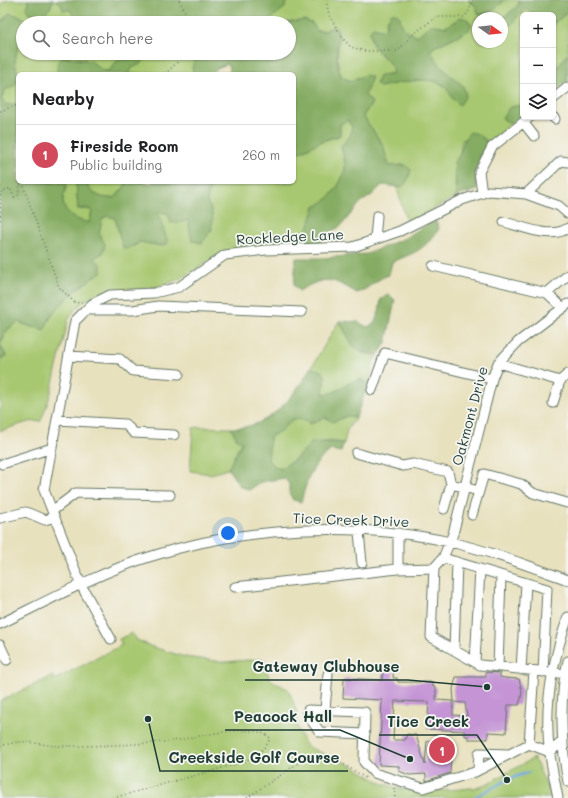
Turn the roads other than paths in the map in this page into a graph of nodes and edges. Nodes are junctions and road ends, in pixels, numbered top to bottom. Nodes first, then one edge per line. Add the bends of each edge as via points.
1 (568, 87) edge
2 (556, 97) edge
3 (526, 120) edge
4 (534, 136) dead end
5 (568, 162) edge
6 (482, 193) junction
7 (526, 194) junction
8 (568, 214) edge
9 (377, 216) dead end
10 (504, 222) dead end
11 (568, 228) edge
12 (375, 239) junction
13 (433, 266) dead end
14 (568, 275) edge
15 (547, 293) junction
16 (566, 306) edge
17 (86, 310) junction
18 (302, 312) dead end
19 (69, 356) junction
20 (498, 364) junction
21 (179, 374) dead end
22 (568, 374) edge
23 (492, 379) junction
24 (560, 381) junction
25 (372, 390) dead end
26 (553, 403) dead end
27 (57, 420) junction
28 (174, 435) dead end
29 (52, 448) junction
30 (356, 453) dead end
31 (2, 464) dead end
32 (451, 484) junction
33 (465, 487) junction
34 (479, 491) junction
35 (170, 496) dead end
36 (567, 503) edge
37 (444, 509) dead end
38 (53, 514) junction
39 (472, 515) dead end
40 (0, 518) edge
41 (358, 532) junction
42 (398, 533) junction
43 (450, 542) junction
44 (443, 558) junction
45 (457, 562) junction
46 (362, 563) dead end
47 (434, 568) junction
48 (398, 569) junction
49 (480, 569) junction
50 (501, 576) junction
51 (568, 580) edge
52 (526, 583) junction
53 (81, 585) junction
54 (235, 587) dead end
55 (568, 617) edge
56 (0, 624) edge
57 (111, 639) dead end
58 (0, 645) edge
59 (454, 650) junction
60 (7, 660) dead end
61 (568, 661) edge
62 (475, 662) junction
63 (498, 667) junction
64 (521, 670) junction
65 (543, 672) junction
66 (328, 674) dead end
67 (566, 674) edge
68 (326, 710) junction
69 (365, 734) junction
70 (562, 741) junction
71 (529, 744) junction
72 (550, 752) junction
73 (511, 754) junction
74 (478, 770) junction
75 (568, 778) edge
76 (558, 798) edge

1 - 2 street
3 - 4 street
3 - 6 street via 492,147 479,172
5 - 7 street via 561,162
6 - 7 street, Rockledge Lane via 489,191
6 - 12 street, Rockledge Lane via 462,200 400,231
7 - 8 street, Rockledge Lane via 559,206
9 - 12 street
10 - 11 street via 551,233
12 - 17 street, Rockledge Lane via 353,247 266,250 225,255 179,287 154,293 110,295
13 - 15 street
14 - 15 street
15 - 16 street
16 - 20 street, Oakmont Drive via 518,342
17 - 18 street via 133,310 158,306
17 - 19 street, Rockledge Lane via 75,321
19 - 21 street via 120,359 133,371
19 - 27 street, Rockledge Lane
20 - 23 street, Oakmont Drive
20 - 24 street
22 - 24 street
23 - 25 street via 385,352
23 - 33 street, Oakmont Drive
24 - 26 street
27 - 28 street via 125,424 134,433
27 - 29 street, Rockledge Lane
29 - 31 street
29 - 38 street, Rockledge Lane via 44,490
30 - 32 street via 403,466 413,464 448,472
32 - 33 street
32 - 37 street
33 - 34 street
33 - 43 street, Oakmont Drive
34 - 36 street via 484,474 521,484 533,493
34 - 39 street
35 - 38 street via 76,493
38 - 40 street via 45,520 26,512
38 - 53 street, Rockledge Lane
41 - 42 street, Tice Creek Drive
41 - 46 street
41 - 53 street, Tice Creek Drive via 303,530 219,538 148,557
42 - 43 street, Tice Creek Drive
42 - 48 street
43 - 44 street, Oakmont Drive
43 - 51 street, Tice Creek Drive via 504,557
44 - 45 street
44 - 47 street, Oakmont Drive
45 - 49 street
45 - 59 street
47 - 48 street
47 - 59 street via 431,637
48 - 54 street
49 - 50 street
49 - 62 street
50 - 52 street
50 - 63 street
52 - 64 street
52 - 65 street via 547,589
53 - 56 street, Tice Creek Drive
53 - 57 street, Rockledge Lane
55 - 65 street
58 - 60 street
59 - 62 street
61 - 67 street
62 - 63 street
63 - 64 street
64 - 65 street
65 - 67 street
65 - 71 street
65 - 72 street
66 - 68 street
67 - 70 street
68 - 69 street via 365,712
68 - 69 street via 308,710 308,716 320,732
69 - 74 street via 364,762 374,773 398,782 423,788
70 - 72 street
70 - 75 street
71 - 72 street
71 - 73 street
72 - 76 street
73 - 74 street
73 - 74 street via 479,753

